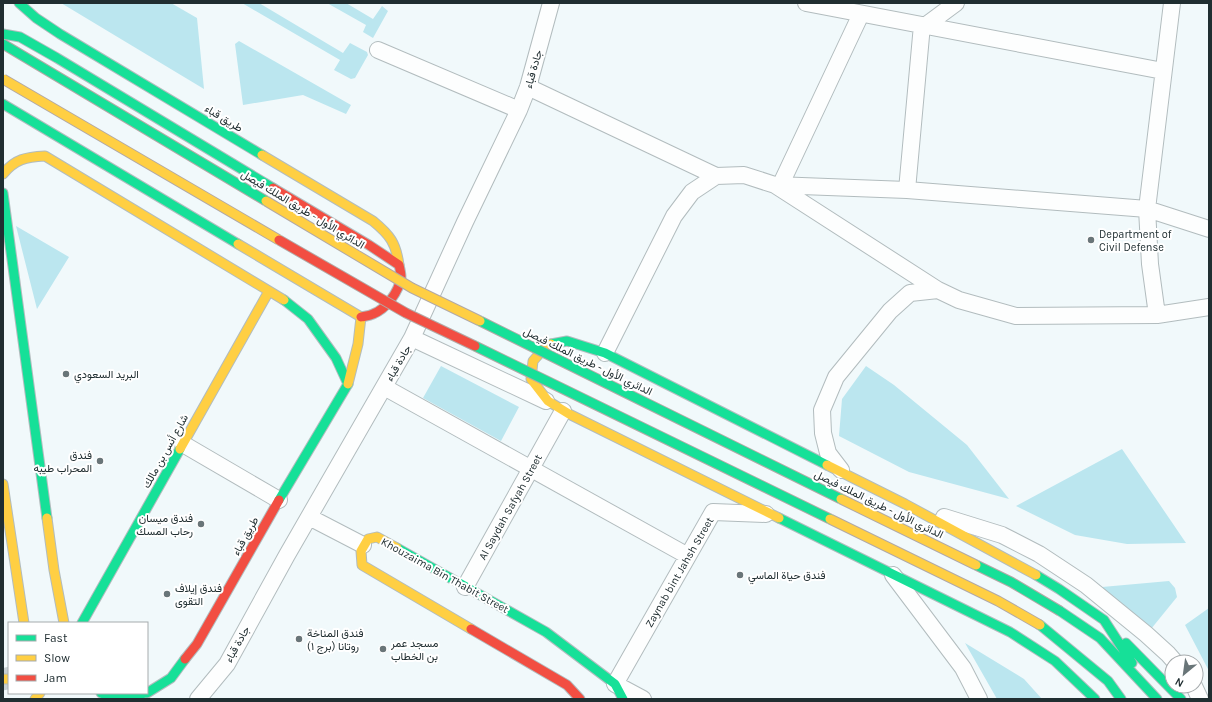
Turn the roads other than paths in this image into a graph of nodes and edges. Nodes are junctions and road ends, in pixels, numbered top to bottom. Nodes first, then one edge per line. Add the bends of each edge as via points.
1 (19, 3) edge
2 (551, 3) edge
3 (806, 3) edge
4 (956, 3) edge
5 (1172, 3) edge
6 (941, 9) edge
7 (866, 11) edge
8 (923, 25) junction
9 (3, 34) edge
10 (3, 44) edge
11 (378, 50) dead end
12 (1163, 70) junction
13 (3, 79) edge
14 (528, 87) junction
15 (3, 104) edge
16 (519, 110) junction
17 (3, 174) edge
18 (716, 176) junction
19 (778, 186) junction
20 (907, 190) junction
21 (3, 193) edge
22 (1147, 209) junction
23 (1209, 229) edge
24 (399, 265) junction
25 (938, 290) junction
26 (269, 291) junction
27 (1209, 307) edge
28 (1157, 315) junction
29 (361, 317) junction
30 (412, 338) junction
31 (605, 354) junction
32 (348, 384) junction
33 (384, 387) junction
34 (548, 401) junction
35 (563, 411) junction
36 (183, 444) junction
37 (531, 469) junction
38 (845, 474) junction
39 (3, 484) edge
40 (279, 500) junction
41 (905, 504) junction
42 (773, 514) junction
43 (309, 517) junction
44 (363, 545) junction
45 (688, 556) junction
46 (892, 574) junction
47 (465, 587) junction
48 (1104, 620) junction
49 (24, 622) edge
50 (64, 622) edge
51 (83, 622) edge
52 (1168, 654) edge
53 (1055, 661) junction
54 (171, 678) joint
55 (1108, 681) junction
56 (615, 684) junction
57 (1145, 684) junction
58 (566, 692) edge
59 (103, 694) edge
60 (148, 694) edge
61 (198, 699) edge
62 (580, 699) edge
63 (623, 699) edge
64 (643, 699) edge
65 (979, 699) edge
66 (1095, 699) edge
67 (1121, 699) edge
68 (1157, 699) edge
69 (1181, 699) edge

1 - 24 main road, طريق قباء via 60,34 373,221 388,233 397,246
2 - 14 street, جادة قباء
3 - 7 street
4 - 6 street
5 - 12 street
6 - 8 street
7 - 8 street
7 - 19 street
8 - 12 street
8 - 20 street
9 - 24 main road via 20,37 57,58
10 - 57 main road, الدائري الأول - طريق الملك فيصل, bridge via 412,288 1011,582 1100,638
11 - 16 street
12 - 22 street
13 - 55 main road, bridge via 406,313 998,600 1040,625
14 - 16 street, جادة قباء
14 - 18 street
15 - 29 main road
16 - 30 street, جادة قباء
17 - 26 main road via 10,165 27,157 45,156
18 - 19 street via 744,175
18 - 31 street via 692,192 674,216
19 - 20 street
19 - 25 street
20 - 22 street
21 - 50 main road via 54,570
22 - 23 street
22 - 28 street via 1150,264
24 - 29 main road, طريق قباء via 399,284 388,302 374,314
25 - 28 street via 959,300 1016,316
25 - 38 street via 910,293 890,311 836,377 822,410 823,433 828,453
26 - 32 main road via 308,319 336,358
26 - 36 main road, شارع أنس بن مالك
27 - 28 street
29 - 32 main road, طريق قباء via 358,344
30 - 33 street, جادة قباء
30 - 34 street
31 - 34 main road via 567,341 547,345 533,360 531,379
31 - 38 main road
32 - 40 main road, طريق قباء
33 - 37 street
33 - 43 street, جادة قباء
34 - 35 main road
35 - 37 street, Al Saydah Safyah Street
35 - 42 main road
36 - 40 street
36 - 51 main road, شارع أنس بن مالك
37 - 45 street
37 - 47 street, Al Saydah Safyah Street
38 - 41 main road
39 - 49 main road
40 - 54 main road, طريق قباء via 198,644
41 - 48 main road via 1011,561 1059,589
41 - 52 street via 1002,535 1039,554 1086,585
42 - 45 street, Zaynab bint Jahsh Street via 713,512
42 - 46 main road
43 - 44 street
43 - 61 street, جادة قباء via 227,664
44 - 47 main road, Khouzaima Bin Thabit Street via 368,539 377,537
44 - 58 main road, Khouzaima Bin Thabit Street via 359,555 362,565
45 - 56 street, Zaynab bint Jahsh Street
46 - 53 main road via 1010,632
46 - 65 street via 963,668
47 - 56 main road, Khouzaima Bin Thabit Street via 546,632
48 - 57 main road
48 - 69 main road
53 - 55 main road
53 - 66 main road
54 - 60 street
55 - 67 main road
56 - 63 main road
56 - 64 street, Khouzaima Bin Thabit Street
57 - 68 main road, الدائري الأول - طريق الملك فيصل
58 - 62 main road, Khouzaima Bin Thabit Street
59 - 60 main road via 127,699

